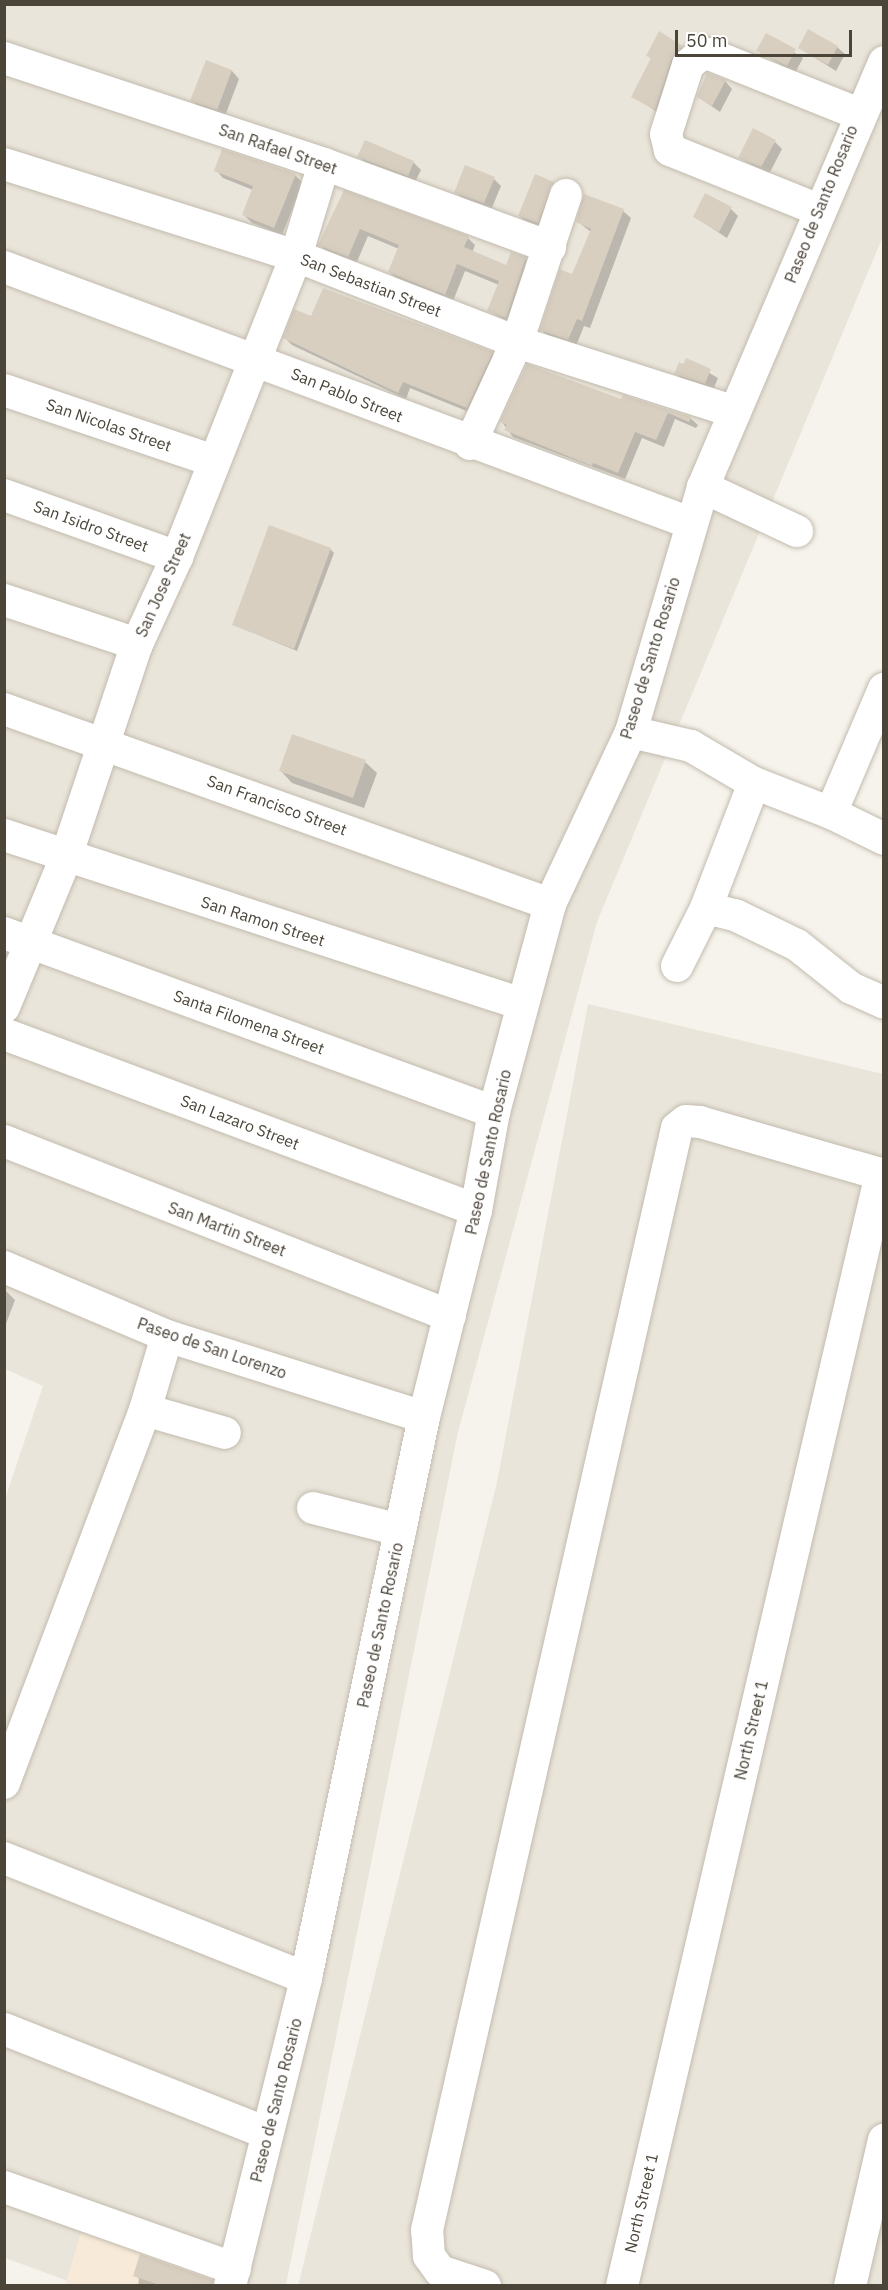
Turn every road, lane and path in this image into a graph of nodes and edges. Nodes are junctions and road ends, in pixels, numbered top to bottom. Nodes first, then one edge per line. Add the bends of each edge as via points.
1 (4, 58) edge
2 (884, 62) edge
3 (870, 104) edge
4 (4, 164) edge
5 (324, 164) junction
6 (566, 195) dead end
7 (819, 210) junction
8 (550, 247) junction
9 (296, 256) junction
10 (4, 267) edge
11 (517, 342) junction
12 (255, 359) junction
13 (4, 390) edge
14 (735, 412) junction
15 (470, 444) junction
16 (214, 461) junction
17 (703, 487) junction
18 (4, 495) edge
19 (690, 523) junction
20 (797, 531) dead end
21 (177, 557) junction
22 (4, 600) edge
23 (137, 644) junction
24 (884, 689) edge
25 (4, 708) edge
26 (631, 732) junction
27 (106, 743) junction
28 (754, 783) junction
29 (831, 813) junction
30 (4, 835) edge
31 (884, 839) edge
32 (66, 857) junction
33 (550, 904) junction
34 (706, 908) junction
35 (4, 933) edge
36 (34, 943) junction
37 (677, 966) dead end
38 (884, 1003) edge
39 (522, 1004) junction
40 (4, 1007) edge
41 (4, 1034) edge
42 (494, 1112) junction
43 (4, 1141) edge
44 (882, 1175) edge
45 (476, 1210) junction
46 (4, 1267) edge
47 (450, 1316) junction
48 (167, 1336) junction
49 (145, 1410) junction
50 (424, 1417) junction
51 (225, 1433) dead end
52 (313, 1508) dead end
53 (400, 1530) junction
54 (4, 1783) edge
55 (4, 1858) edge
56 (306, 1978) junction
57 (4, 2029) edge
58 (267, 2133) junction
59 (884, 2140) edge
60 (4, 2187) edge
61 (233, 2277) edge
62 (485, 2286) edge
63 (622, 2286) edge
64 (850, 2286) edge

1 - 5 street, San Rafael Street
2 - 3 street, Paseo de Santo Rosario
3 - 7 street, Paseo de Santo Rosario
3 - 7 street via 708,54 688,64 666,134 670,150
4 - 9 street, San Sebastian Street
5 - 8 street, San Rafael Street
5 - 9 street, San Jose Street
6 - 8 street
7 - 14 street, Paseo de Santo Rosario
8 - 11 street
9 - 11 street, San Sebastian Street
9 - 12 street, San Jose Street
10 - 12 street, San Pablo Street
11 - 14 street, San Sebastian Street
11 - 15 street
12 - 15 street, San Pablo Street
12 - 16 street, San Jose Street
13 - 16 street, San Nicolas Street
14 - 17 street, Paseo de Santo Rosario
15 - 19 street, San Pablo Street
16 - 21 street, San Jose Street
17 - 19 street, Paseo de Santo Rosario
17 - 20 street
18 - 21 street, San Isidro Street
19 - 26 street, Paseo de Santo Rosario
21 - 23 street, San Jose Street
22 - 23 street
23 - 27 street, San Jose Street
24 - 29 street
25 - 27 street, San Francisco Street
26 - 28 street via 691,746
26 - 33 street, Paseo de Santo Rosario
27 - 32 street, San Jose Street
27 - 33 street, San Francisco Street
28 - 29 street
28 - 34 street
29 - 31 street
30 - 32 street, San Ramon Street
32 - 36 street, San Jose Street
32 - 39 street, San Ramon Street
33 - 39 street, Paseo de Santo Rosario
34 - 37 street
34 - 38 street via 735,915 797,945 851,988
35 - 36 street, Santa Filomena Street
36 - 40 street, San Jose Street
36 - 42 street, Santa Filomena Street
39 - 42 street, Paseo de Santo Rosario
41 - 45 street, San Lazaro Street
42 - 45 street, Paseo de Santo Rosario
43 - 47 street, San Martin Street
44 - 62 street via 700,1122 686,1121 676,1128 427,2230 429,2256 440,2271
44 - 63 street, North Street 1
45 - 47 street, Paseo de Santo Rosario
46 - 48 street, Paseo de San Lorenzo
47 - 50 street, Paseo de Santo Rosario
48 - 49 street
48 - 50 street, Paseo de San Lorenzo
49 - 51 street
49 - 54 street
50 - 53 street, Paseo de Santo Rosario
52 - 53 street
53 - 56 street, Paseo de Santo Rosario
55 - 56 street
56 - 58 street, Paseo de Santo Rosario
57 - 58 street
58 - 61 street, Paseo de Santo Rosario
59 - 64 street
60 - 61 street

